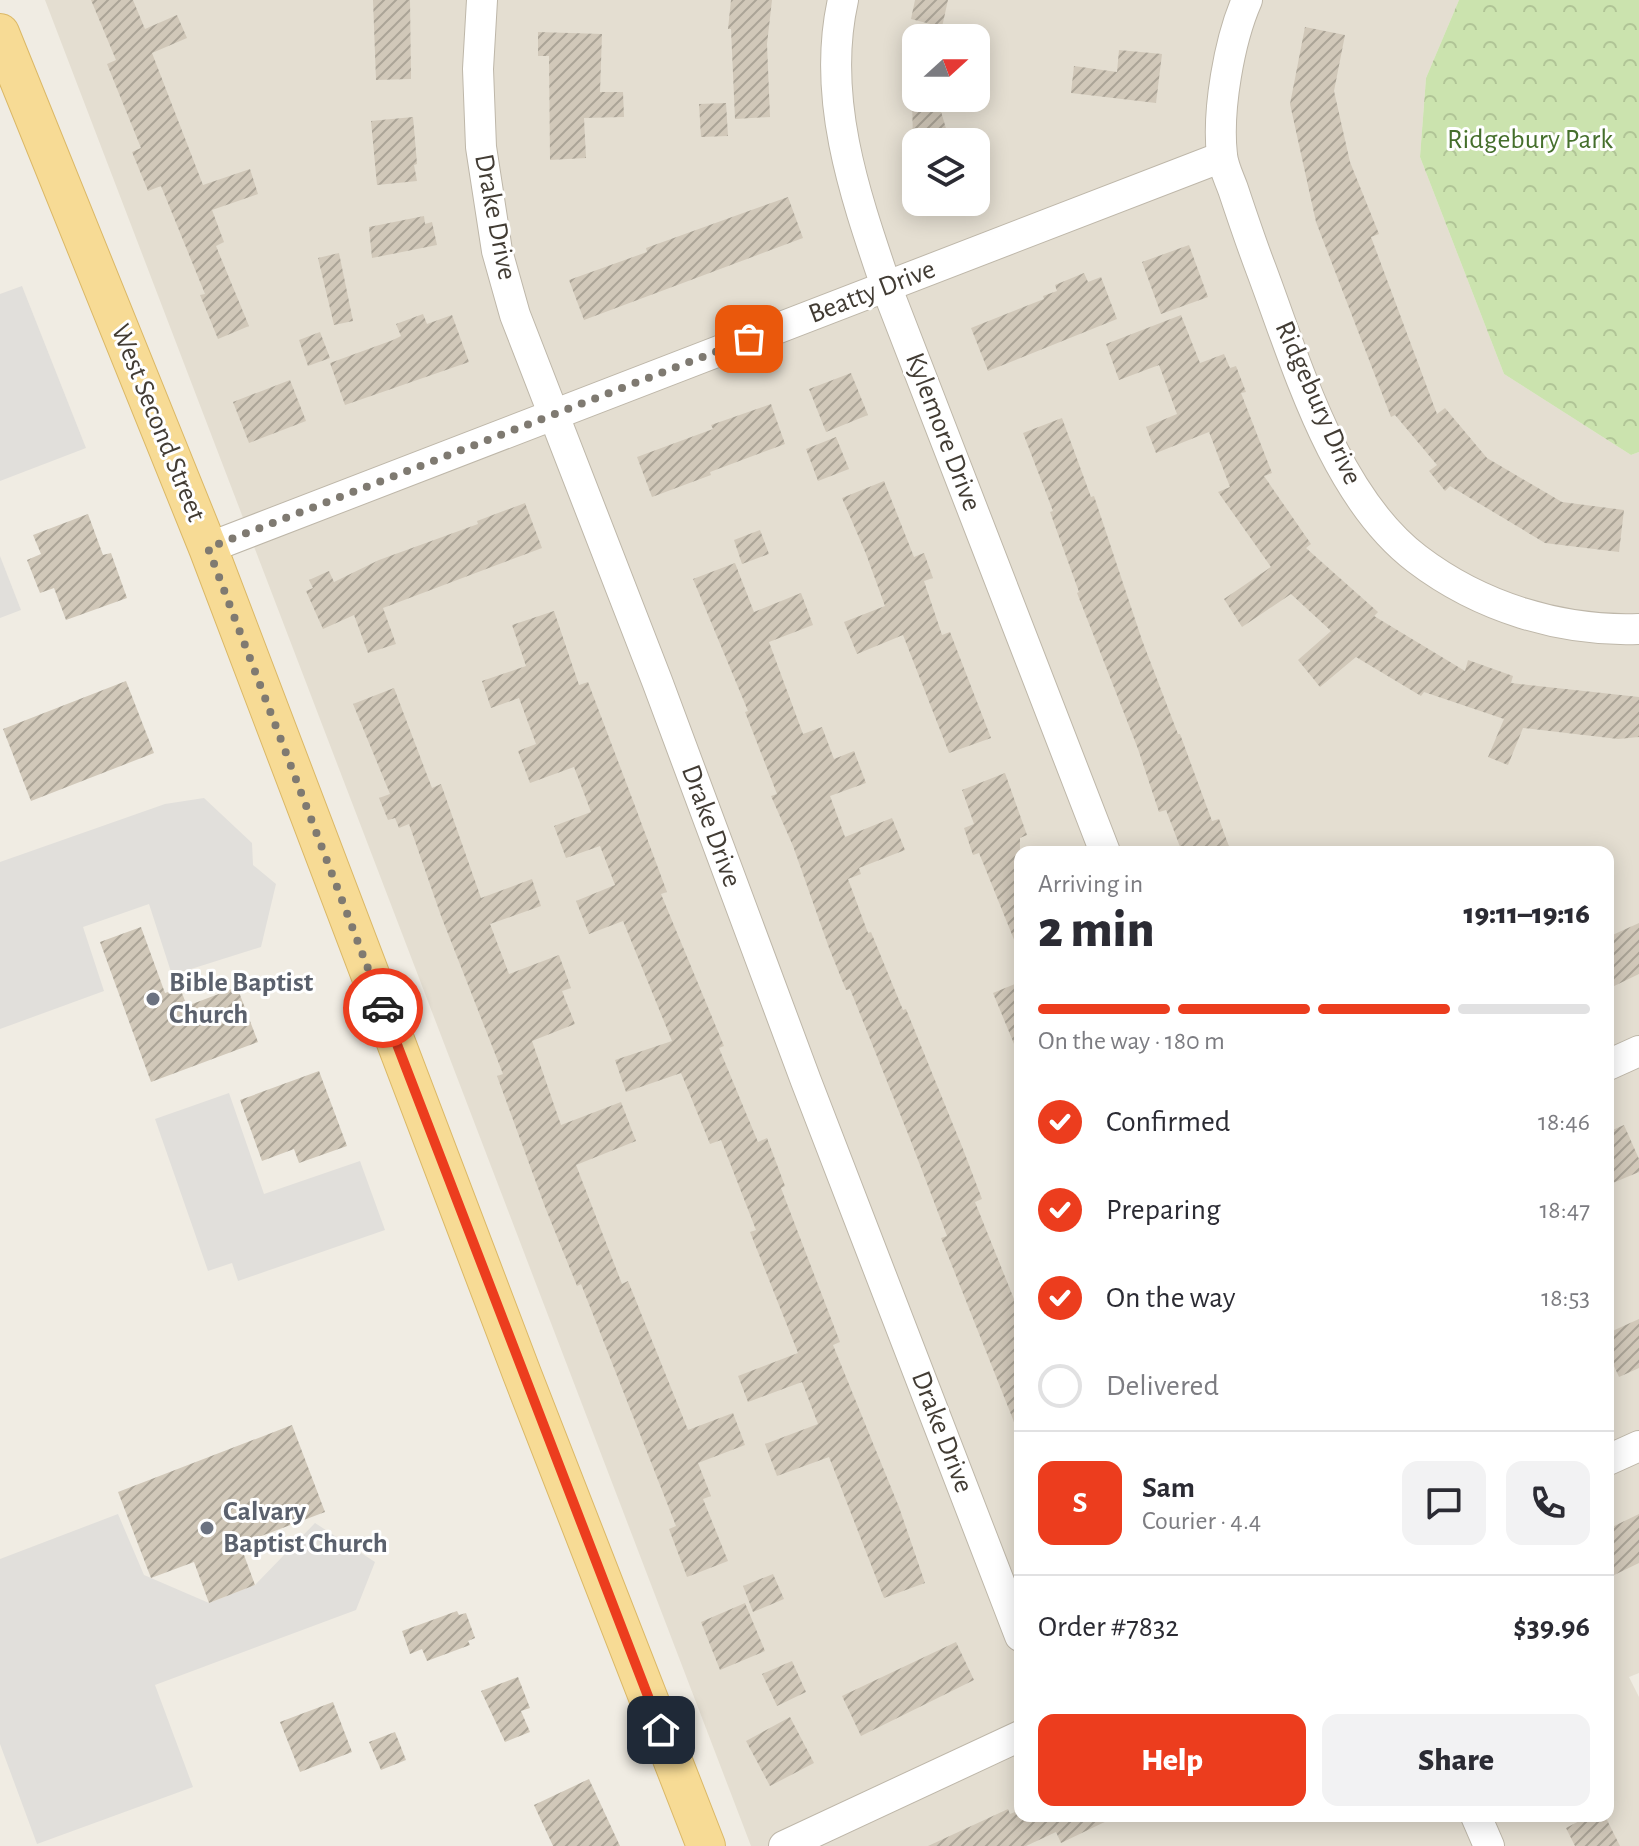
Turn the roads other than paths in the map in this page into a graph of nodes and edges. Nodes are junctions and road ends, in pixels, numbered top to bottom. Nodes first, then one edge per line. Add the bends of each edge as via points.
1 (482, 0) edge
2 (843, 0) edge
3 (1247, 0) edge
4 (0, 33) edge
5 (1222, 157) junction
6 (886, 286) junction
7 (552, 415) junction
8 (208, 548) junction
9 (1639, 629) edge
10 (1103, 846) edge
11 (1639, 1051) edge
12 (1614, 1062) edge
13 (1639, 1446) edge
14 (1614, 1457) edge
15 (1014, 1620) edge
16 (1014, 1739) edge
17 (1479, 1822) edge
18 (706, 1846) edge
19 (784, 1846) edge
20 (1489, 1846) edge

1 - 7 street, Drake Drive via 478,69 485,187 515,315
2 - 6 street, Kylemore Drive via 838,106 846,160
3 - 5 street, Ridgebury Drive via 1221,106
4 - 8 main road, West Second Street
5 - 6 street, Beatty Drive
5 - 9 street, Ridgebury Drive via 1330,445 1382,526 1426,565 1510,609 1586,627
6 - 7 street, Beatty Drive
6 - 10 street, Kylemore Drive
7 - 8 street, Beatty Drive
7 - 15 street, Drake Drive
8 - 18 main road, West Second Street
11 - 12 street
13 - 14 street
16 - 19 street
17 - 20 street

